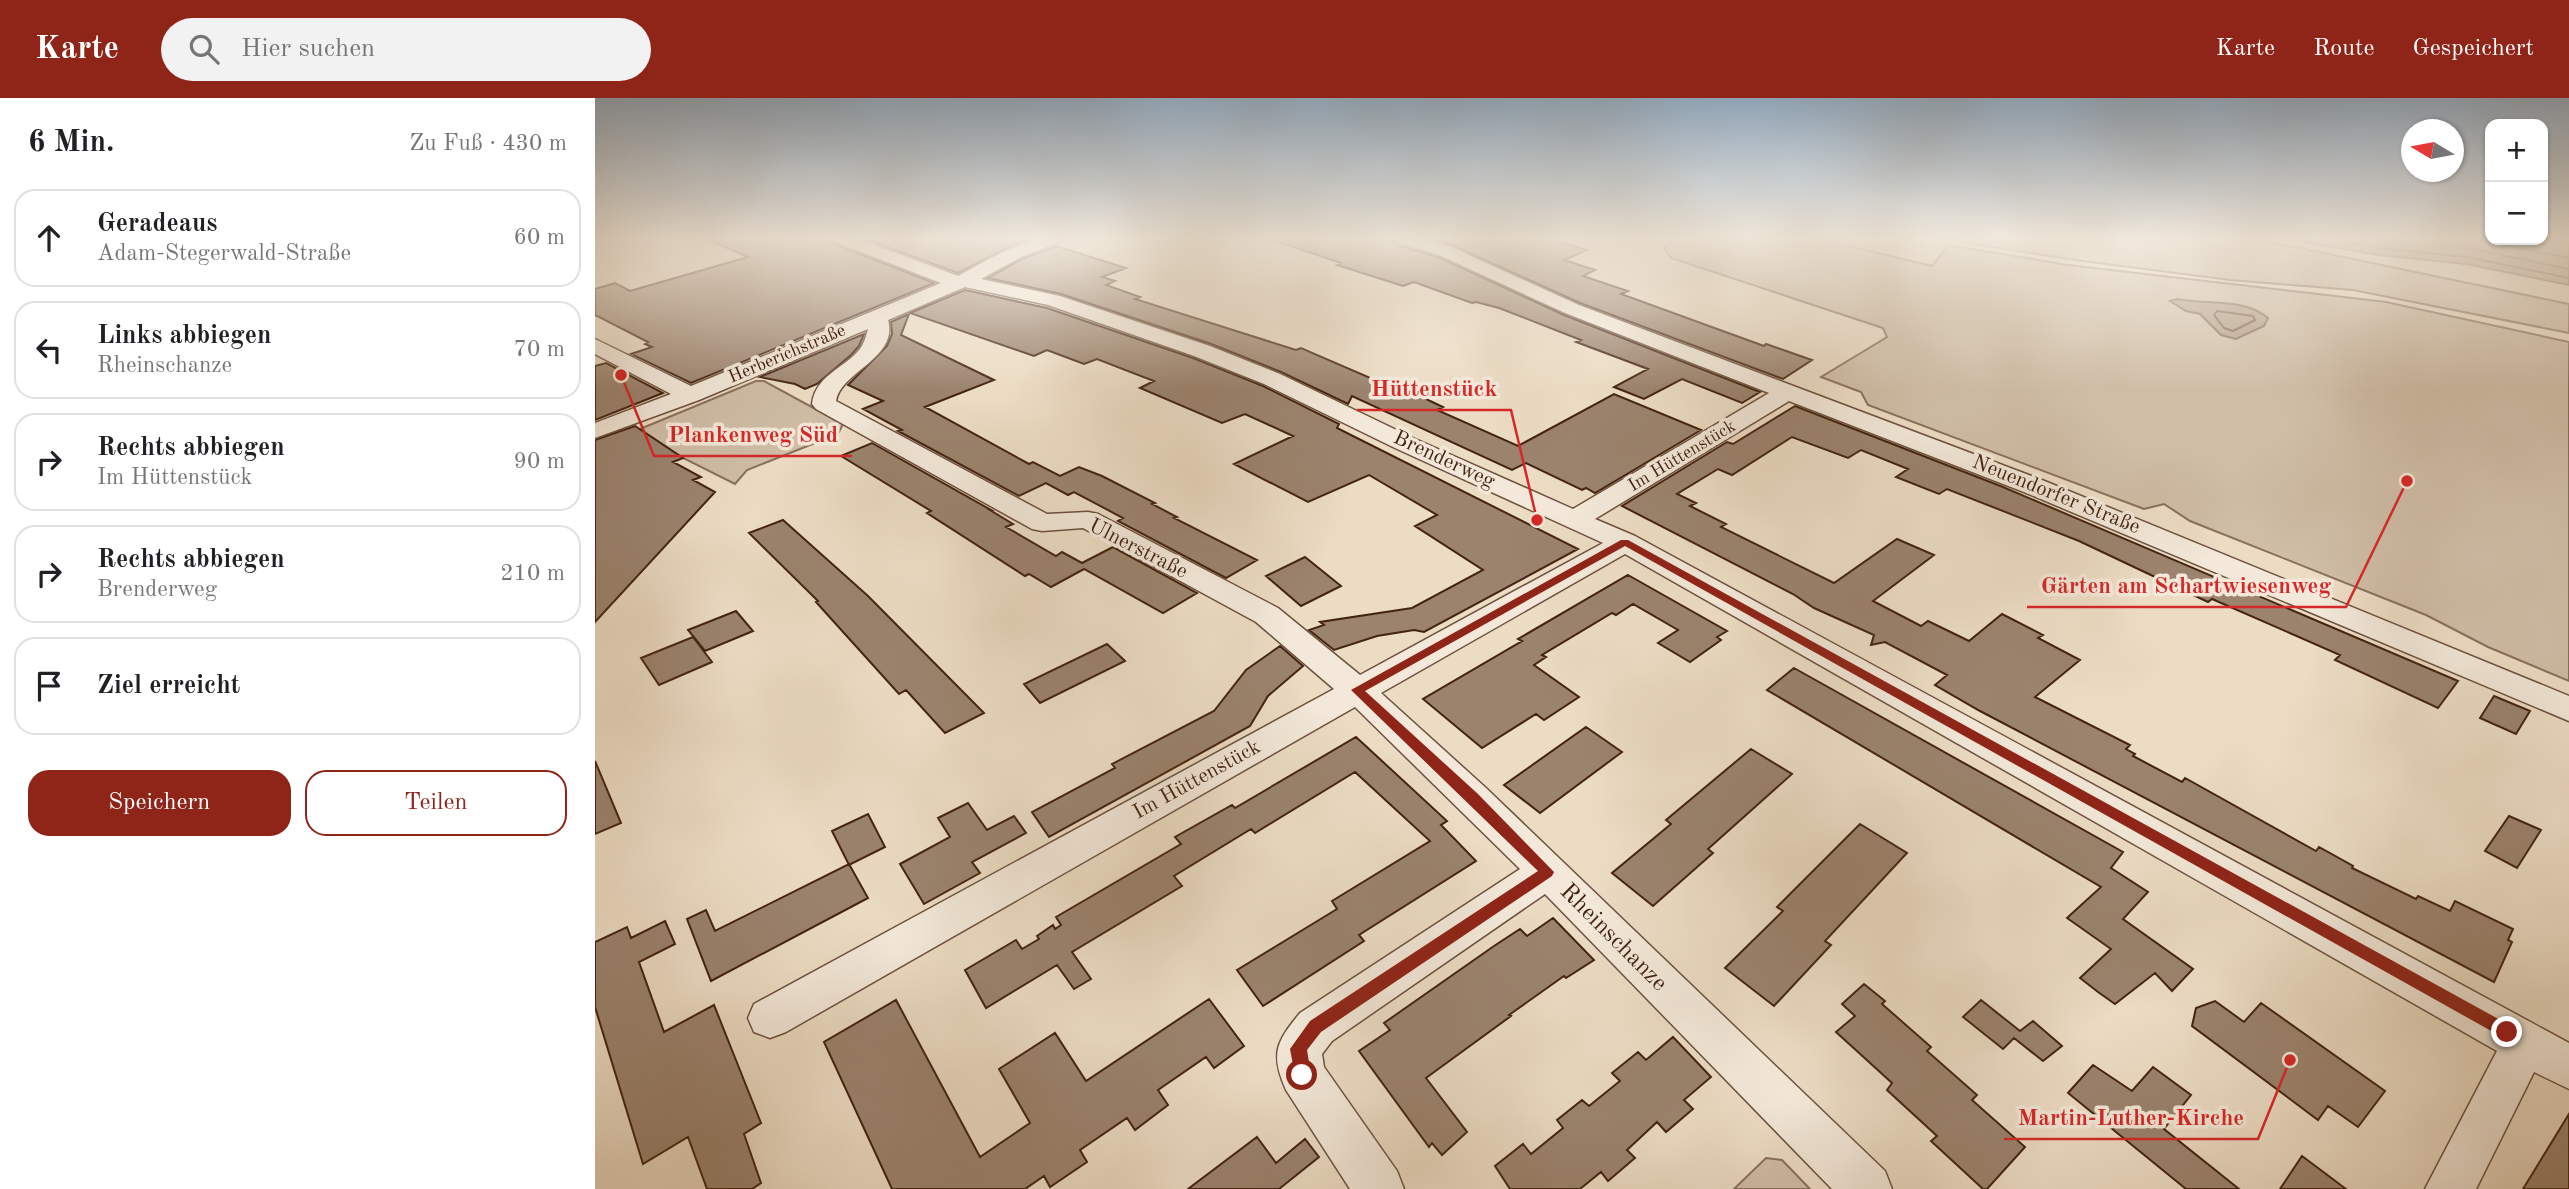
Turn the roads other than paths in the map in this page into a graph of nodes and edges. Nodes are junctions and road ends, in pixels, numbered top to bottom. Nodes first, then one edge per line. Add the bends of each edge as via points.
1 (940, 289) edge
2 (998, 289) edge
3 (1529, 289) edge
4 (876, 316) junction
5 (595, 345) edge
6 (1789, 391) junction
7 (691, 395) junction
8 (595, 431) edge
9 (1574, 520) junction
10 (1625, 542) junction
11 (1357, 690) junction
12 (2569, 709) edge
13 (1547, 872) junction
14 (770, 1018) dead end
15 (2526, 1042) junction
16 (2569, 1067) edge
17 (1379, 1189) edge
18 (1867, 1189) edge
19 (2449, 1189) edge

1 - 4 street, Herberichstraße
2 - 9 street, Brenderweg via 1053,300 1272,379
3 - 6 street, Neuendorfer Straße
4 - 7 street, Herberichstraße
4 - 11 street, Ulnerstraße via 879,325 868,354 841,376 823,398 824,404 1042,523 1088,520 1266,615
5 - 7 street
6 - 9 street, Im Hüttenstück
6 - 12 street, Neuendorfer Straße via 2160,537
7 - 8 street, Herberichstraße
9 - 10 street, Brenderweg
10 - 11 street, Im Hüttenstück
10 - 15 street, Brenderweg
11 - 13 street, Rheinschanze
11 - 14 street, Im Hüttenstück
13 - 17 street via 1315,1027 1298,1049 1302,1075
13 - 18 street, Rheinschanze
15 - 16 street, Brenderweg
15 - 19 street

